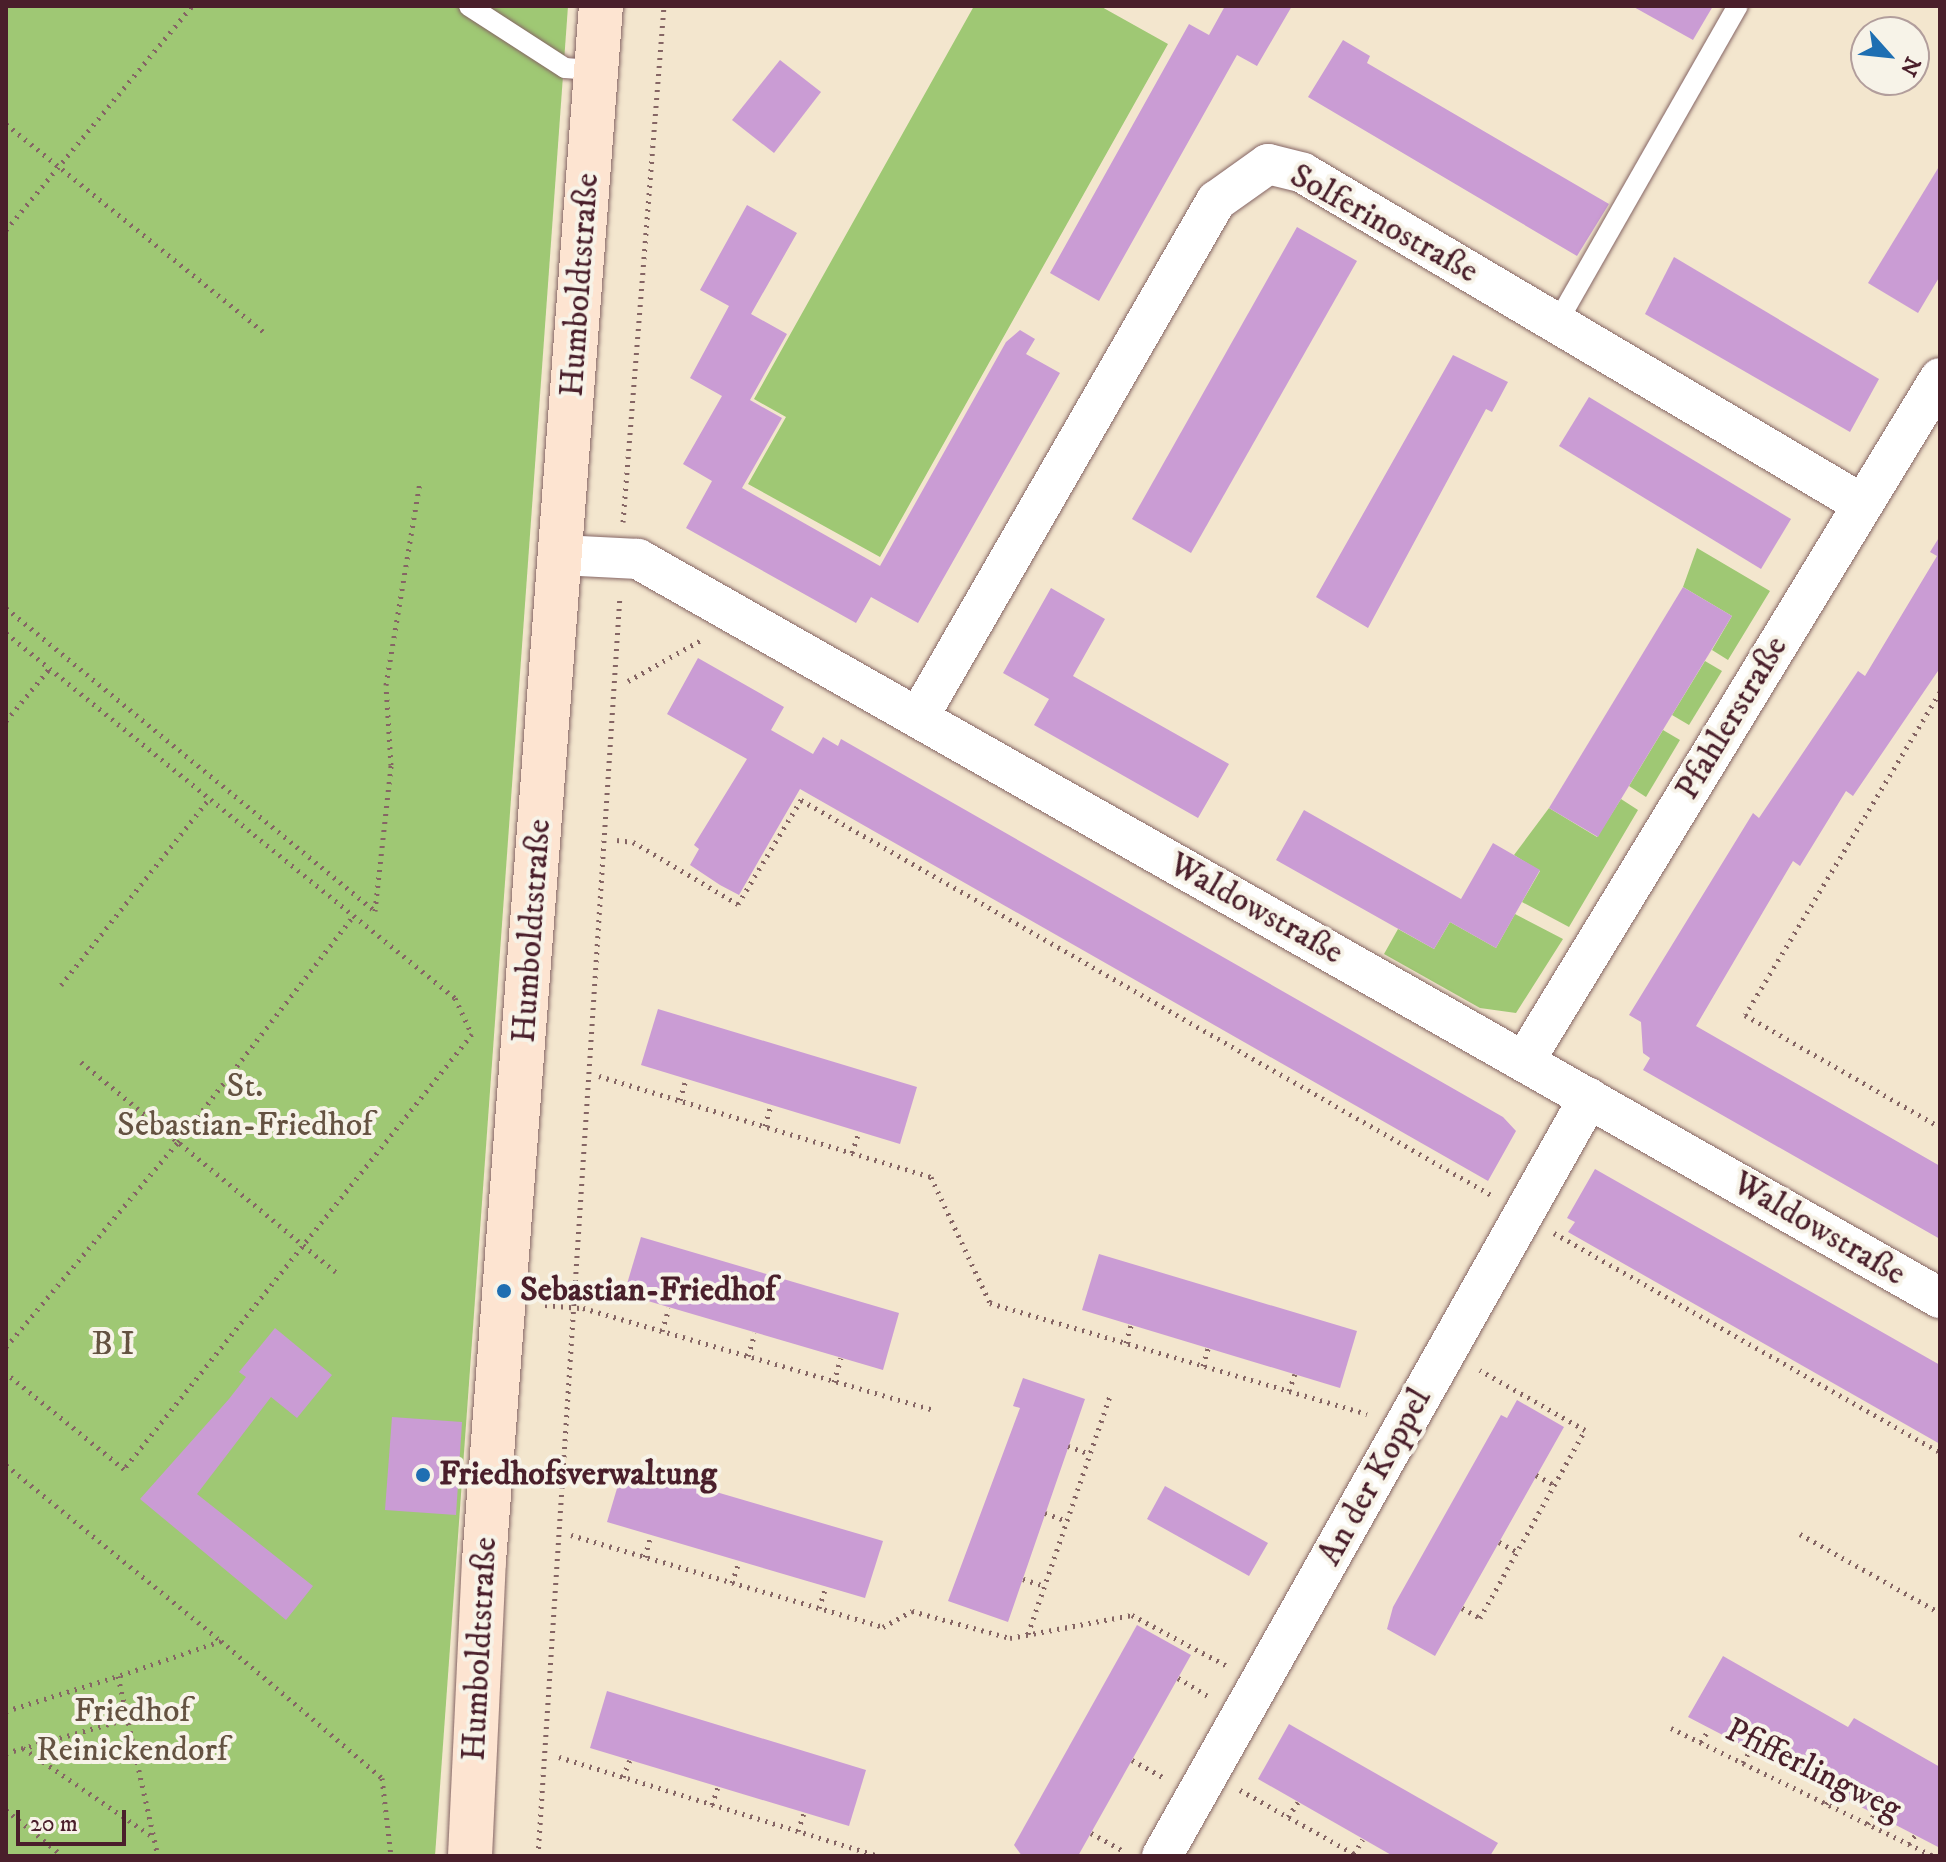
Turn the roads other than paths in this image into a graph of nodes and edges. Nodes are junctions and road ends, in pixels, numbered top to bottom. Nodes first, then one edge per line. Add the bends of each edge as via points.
1 (469, 6) edge
2 (601, 6) edge
3 (1738, 6) edge
4 (596, 70) junction
5 (1558, 321) junction
6 (1940, 378) edge
7 (1862, 504) junction
8 (561, 555) junction
9 (918, 718) junction
10 (1525, 1060) junction
11 (1589, 1098) junction
12 (1940, 1298) edge
13 (1144, 1854) edge
14 (470, 1856) edge

1 - 4 lane via 565,68
2 - 4 street, Humboldtstraße
3 - 5 lane
4 - 8 street, Humboldtstraße
5 - 7 street, Solferinostraße
5 - 9 street, Solferinostraße via 1303,173 1268,164 1243,175 1216,201
6 - 7 street, Pfahlerstraße
7 - 10 street, Pfahlerstraße
8 - 9 street, Waldowstraße via 638,559
8 - 14 street, Humboldtstraße via 484,1561
9 - 10 street, Waldowstraße
10 - 11 street, Waldowstraße
11 - 12 street, Waldowstraße
11 - 13 street, An der Koppel

